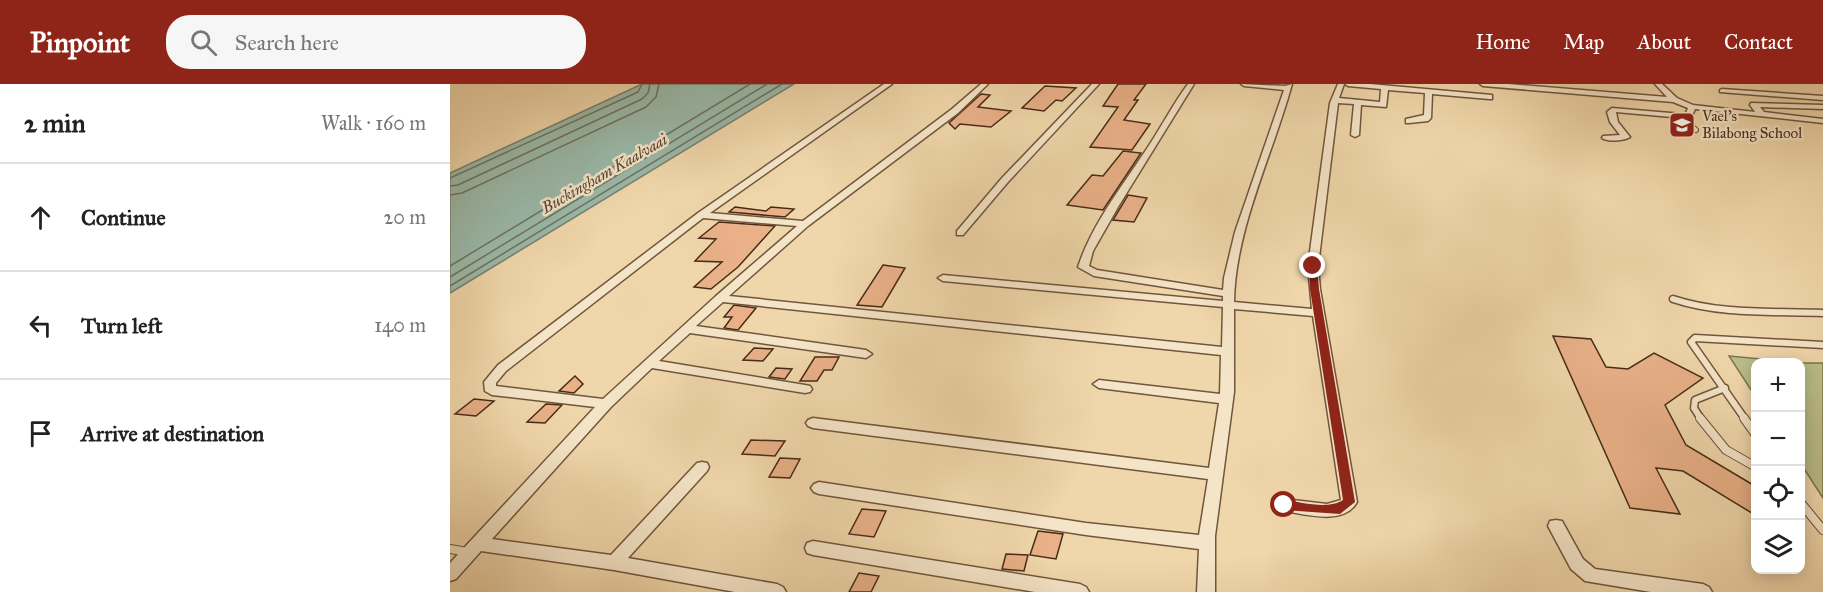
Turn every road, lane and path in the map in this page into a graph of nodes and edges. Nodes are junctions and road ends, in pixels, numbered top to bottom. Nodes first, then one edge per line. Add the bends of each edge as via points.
1 (889, 84) edge
2 (985, 84) edge
3 (1096, 84) edge
4 (1191, 84) edge
5 (1244, 84) edge
6 (1341, 84) edge
7 (1348, 84) edge
8 (1483, 84) edge
9 (1658, 84) edge
10 (1289, 86) edge
11 (1385, 87) junction
12 (1722, 91) dead end
13 (1429, 92) junction
14 (1489, 97) dead end
15 (1823, 98) edge
16 (1335, 100) junction
17 (1674, 100) junction
18 (1358, 103) junction
19 (1692, 107) junction
20 (1823, 107) edge
21 (1762, 115) junction
22 (1680, 116) junction
23 (1409, 121) dead end
24 (1823, 121) edge
25 (1696, 130) dead end
26 (1355, 135) dead end
27 (1606, 138) dead end
28 (701, 214) junction
29 (805, 224) junction
30 (960, 233) dead end
31 (943, 278) dead end
32 (720, 298) junction
33 (1673, 299) dead end
34 (1229, 300) junction
35 (1319, 313) junction
36 (1823, 313) edge
37 (689, 329) junction
38 (1823, 345) edge
39 (1228, 352) junction
40 (866, 354) dead end
41 (650, 364) junction
42 (1099, 384) dead end
43 (1725, 388) junction
44 (805, 389) dead end
45 (1226, 399) junction
46 (606, 404) junction
47 (813, 423) dead end
48 (1751, 429) edge
49 (1753, 466) edge
50 (702, 467) dead end
51 (1216, 474) junction
52 (819, 489) dead end
53 (1284, 505) dead end
54 (1805, 508) edge
55 (1556, 526) dead end
56 (1823, 530) edge
57 (1207, 543) junction
58 (813, 548) dead end
59 (450, 549) edge
60 (476, 549) junction
61 (614, 563) junction
62 (450, 574) edge
63 (777, 592) edge
64 (1080, 592) edge
65 (1206, 592) edge
66 (1703, 592) edge

1 - 28 street
2 - 29 street
3 - 30 street
4 - 34 street via 1113,207 1083,267 1094,273
5 - 10 street
6 - 16 street
7 - 11 street
8 - 17 street
9 - 17 street
10 - 34 street via 1240,232 1229,278
11 - 13 street
11 - 18 street via 1384,104
12 - 15 street
13 - 14 street
13 - 23 street via 1428,116
16 - 18 street
16 - 35 street via 1314,250 1314,289
17 - 19 street
18 - 26 street
19 - 21 street
19 - 22 street via 1689,114
20 - 21 street via 1754,105
21 - 24 street
22 - 25 lane
22 - 27 street via 1611,112 1626,137
28 - 29 street
28 - 46 street via 502,368 490,382 490,388 497,392
29 - 32 street
31 - 34 street
32 - 37 street
32 - 39 street
33 - 36 lane via 1706,307
34 - 35 street
34 - 39 street
35 - 53 street via 1349,502 1340,509 1328,510
37 - 40 street
37 - 41 street
38 - 43 lane via 1695,338 1693,346
39 - 45 street
41 - 44 street
41 - 46 street
42 - 45 street
43 - 48 lane
43 - 49 lane via 1695,400 1694,408 1720,446
45 - 51 street
46 - 60 street
47 - 51 street
50 - 61 street
51 - 57 street
52 - 57 street
54 - 56 lane
55 - 66 street via 1576,564 1591,576
57 - 65 street
58 - 64 street
59 - 60 lane
60 - 61 street
60 - 62 street
61 - 63 street

